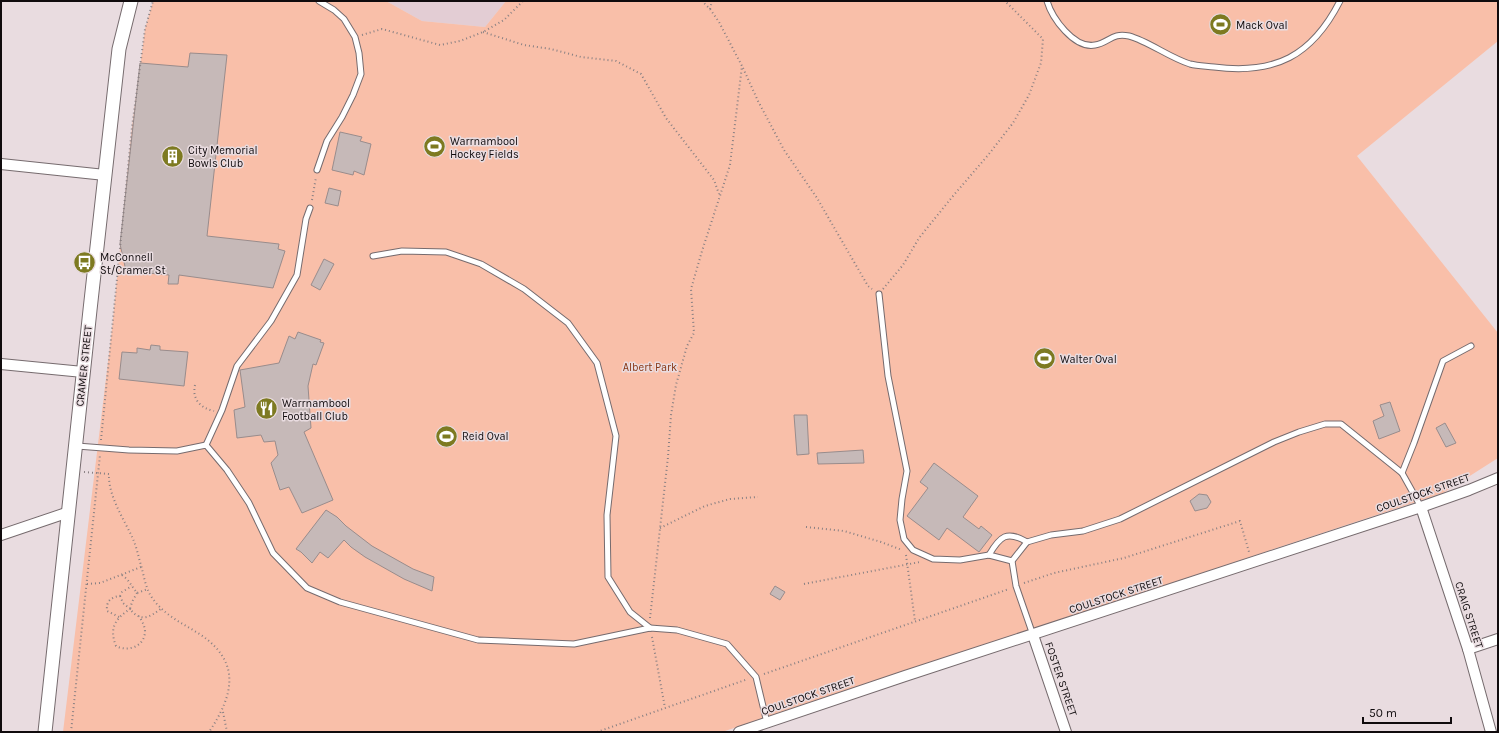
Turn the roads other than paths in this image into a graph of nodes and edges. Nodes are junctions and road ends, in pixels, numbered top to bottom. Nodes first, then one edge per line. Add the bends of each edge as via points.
1 (131, 1) edge
2 (319, 1) edge
3 (1047, 1) edge
4 (1340, 1) edge
5 (1, 164) edge
6 (317, 170) road end
7 (105, 175) junction
8 (310, 208) road end
9 (373, 256) dead end
10 (879, 294) road end
11 (1471, 346) dead end
12 (1, 364) edge
13 (83, 372) junction
14 (206, 445) junction
15 (76, 446) junction
16 (1402, 473) junction
17 (1498, 478) edge
18 (1421, 507) junction
19 (69, 512) junction
20 (1, 535) edge
21 (1027, 542) junction
22 (989, 555) junction
23 (1012, 561) junction
24 (650, 628) junction
25 (1033, 635) junction
26 (1498, 639) edge
27 (1468, 649) junction
28 (767, 723) junction
29 (45, 732) edge
30 (740, 732) edge
31 (1066, 732) edge
32 (1491, 732) edge

1 - 7 street, CRAMER STREET via 120,49
2 - 6 lane via 344,20 354,37 361,74 354,95 327,141
3 - 4 lane via 1059,24 1071,37 1084,45 1095,45 1119,34 1190,64 1229,69 1256,68 1279,63 1299,54 1321,33
5 - 7 street
7 - 13 street, CRAMER STREET
8 - 14 lane via 297,275 271,321 238,366
9 - 24 lane via 402,251 446,252 481,264 524,289 568,323 597,363 616,436 607,515 608,577 630,612
10 - 22 lane via 888,376 907,471 900,520 904,539 913,550 933,559 960,560
11 - 16 lane via 1443,361
12 - 13 street
13 - 15 street, CRAMER STREET
14 - 15 lane via 177,451
14 - 24 lane via 228,470 250,502 273,553 307,588 340,602 478,640 574,644
15 - 19 street, CRAMER STREET
16 - 18 lane
16 - 21 lane via 1341,424 1325,424 1274,442 1120,519 1083,531 1051,535
17 - 18 street, COULSTOCK STREET
18 - 25 street, COULSTOCK STREET
18 - 27 street, CRAIG STREET
19 - 20 street
19 - 29 street, CRAMER STREET
21 - 22 lane via 1009,535 1001,538
21 - 23 lane
22 - 23 lane
23 - 25 lane via 1016,586
24 - 28 lane via 677,630 727,644 756,677
25 - 28 street, COULSTOCK STREET
25 - 31 street, FOSTER STREET
26 - 27 street
27 - 32 street, CRAIG STREET
28 - 30 street, COULSTOCK STREET

